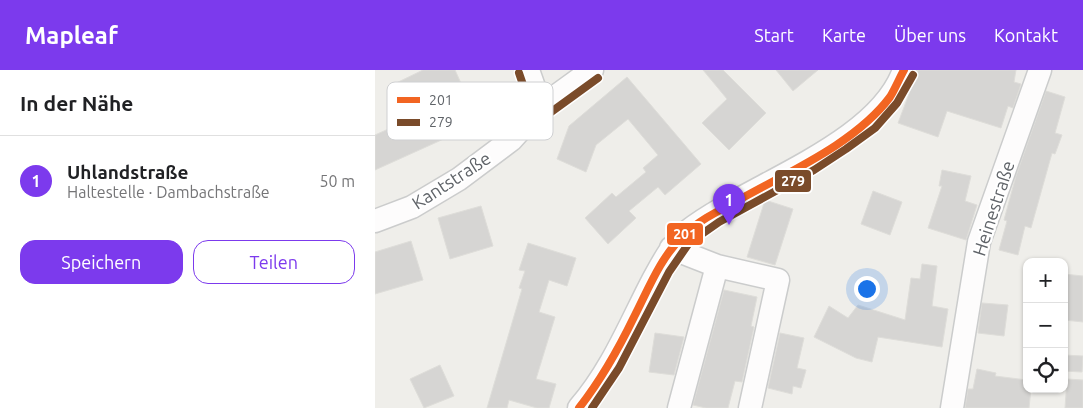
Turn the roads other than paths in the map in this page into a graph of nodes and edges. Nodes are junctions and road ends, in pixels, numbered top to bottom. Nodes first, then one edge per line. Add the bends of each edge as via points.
1 (528, 70) edge
2 (593, 70) edge
3 (904, 70) edge
4 (1039, 70) edge
5 (532, 82) edge
6 (553, 98) edge
7 (511, 140) edge
8 (375, 221) edge
9 (671, 248) junction
10 (717, 266) junction
11 (579, 408) edge
12 (679, 408) edge
13 (750, 408) edge
14 (952, 408) edge

1 - 5 street
2 - 6 street, Kantstraße
3 - 9 street via 887,103 867,123 830,148 713,214
4 - 14 street, Heinestraße via 979,242
7 - 8 street, Kantstraße via 459,179 412,207
9 - 10 street
9 - 11 street via 613,359
10 - 12 street
10 - 13 street via 778,280

